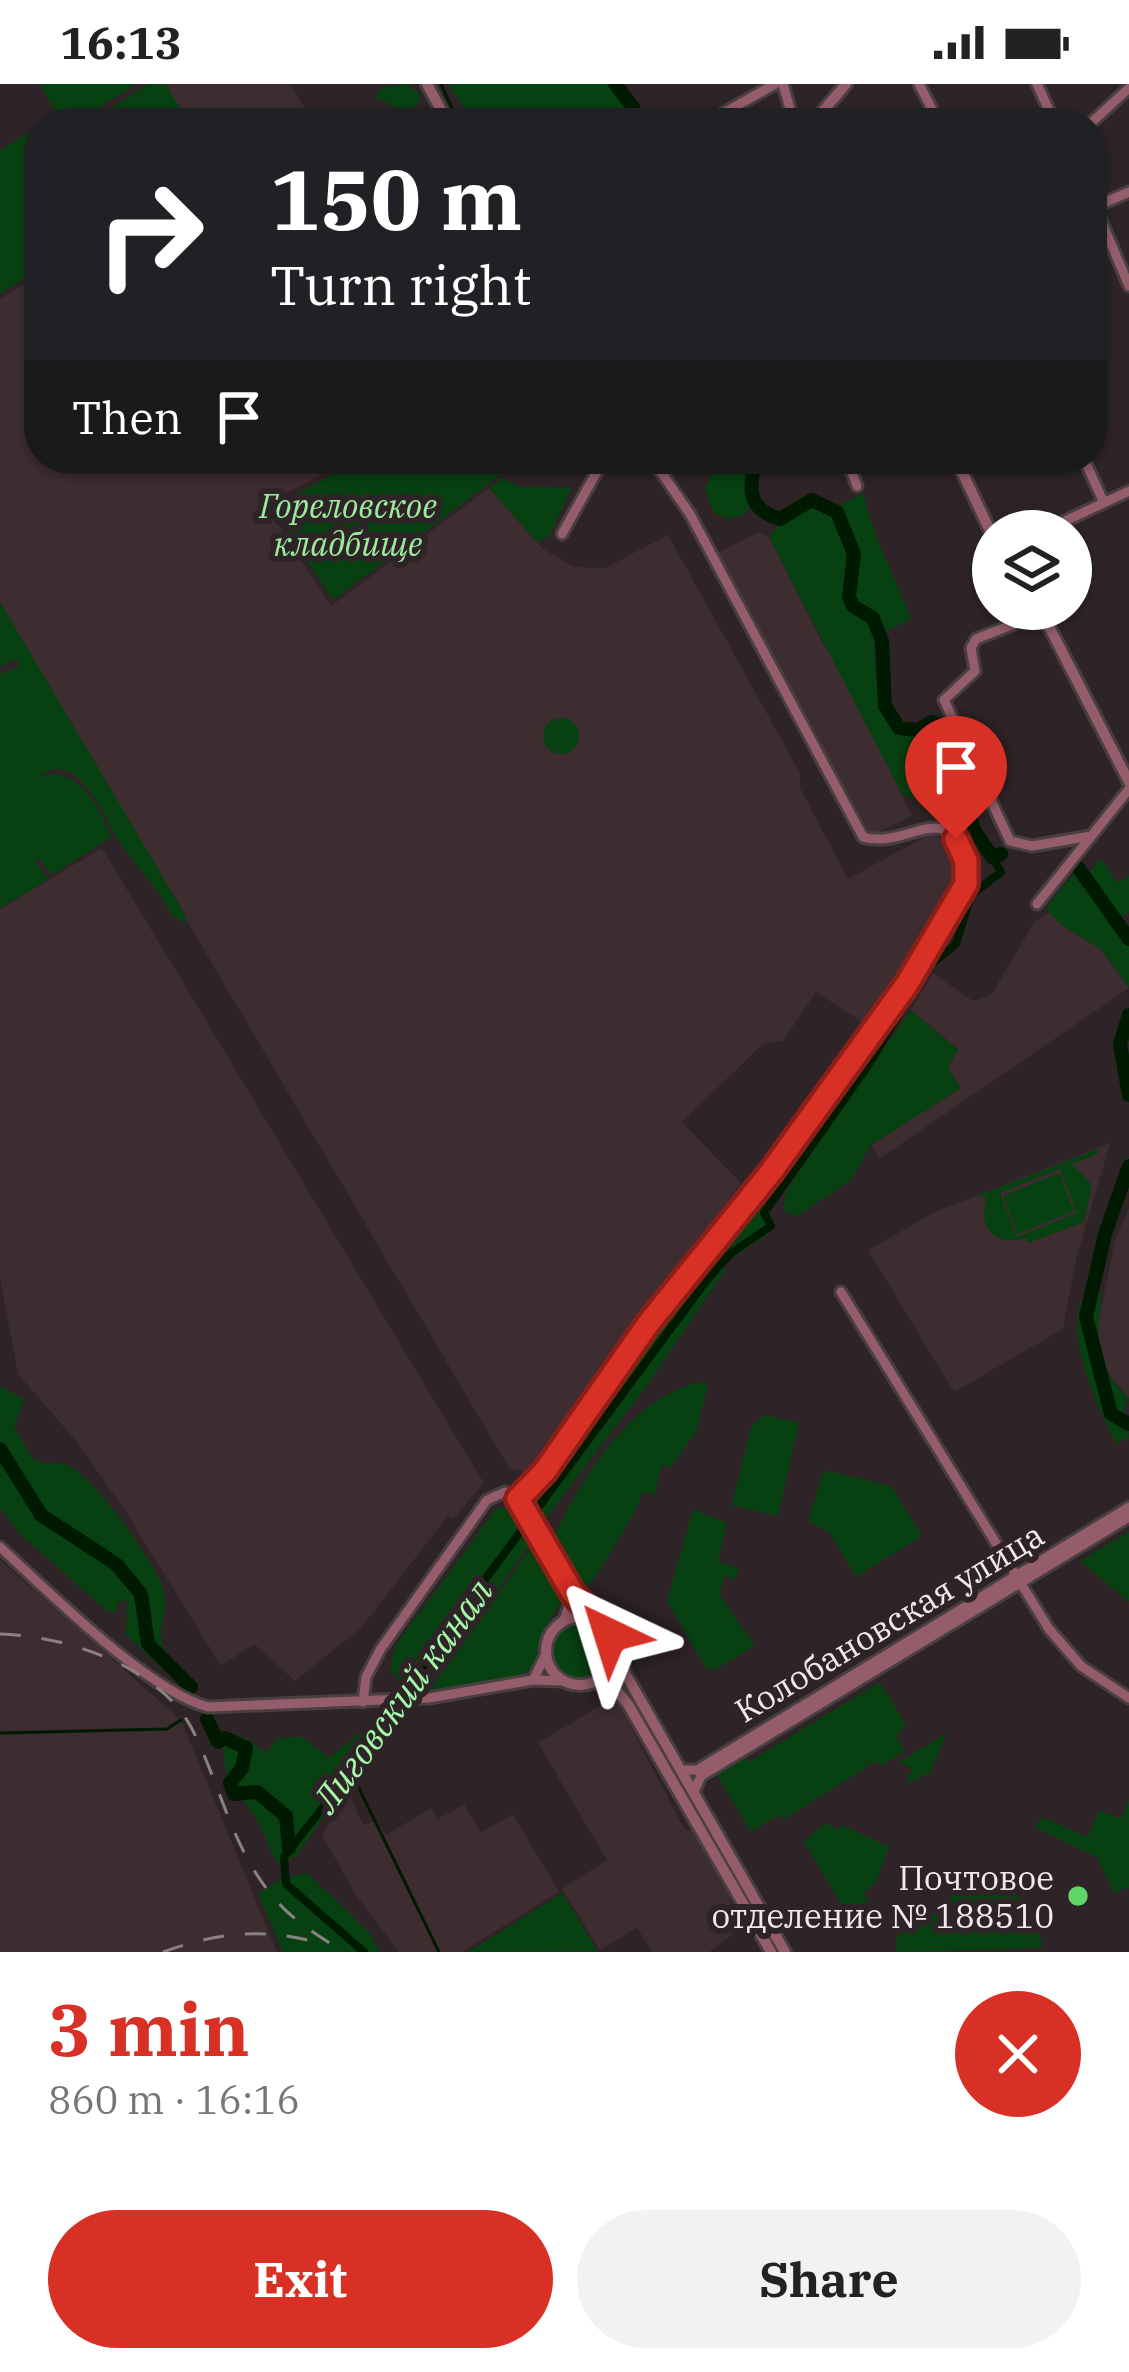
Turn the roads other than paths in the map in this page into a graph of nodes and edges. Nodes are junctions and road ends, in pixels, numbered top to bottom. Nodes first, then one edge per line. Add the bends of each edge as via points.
1 (779, 84) edge
2 (846, 84) edge
3 (734, 108) edge
4 (826, 108) edge
5 (1107, 236) edge
6 (1129, 286) edge
7 (596, 474) edge
8 (662, 474) edge
9 (853, 474) edge
10 (963, 474) edge
11 (1091, 474) edge
12 (857, 486) dead end
13 (1129, 491) edge
14 (1104, 503) junction
15 (980, 510) edge
16 (1089, 510) edge
17 (562, 534) dead end
18 (1000, 630) edge
19 (1051, 630) edge
20 (1129, 785) edge
21 (1091, 836) junction
22 (1037, 904) dead end
23 (842, 1292) dead end
24 (518, 1499) junction
25 (1129, 1507) edge
26 (1129, 1517) edge
27 (0, 1547) edge
28 (1017, 1580) junction
29 (572, 1592) junction
30 (564, 1621) junction
31 (596, 1621) junction
32 (546, 1654) junction
33 (614, 1654) junction
34 (533, 1681) junction
35 (564, 1681) junction
36 (596, 1681) junction
37 (1129, 1698) edge
38 (363, 1702) junction
39 (676, 1765) junction
40 (694, 1797) junction
41 (771, 1952) edge
42 (785, 1952) edge

1 - 3 street
2 - 4 street
5 - 6 street
7 - 17 street
8 - 24 street via 863,837 881,841 939,826 956,839 968,874 938,936 816,1111
9 - 12 street
10 - 15 street
11 - 14 street
13 - 14 street
14 - 16 street
18 - 21 street via 974,642 975,671 948,693 946,710 1010,841
19 - 20 street
20 - 21 street
21 - 22 street
23 - 28 street
24 - 29 street
24 - 38 street via 505,1492 487,1500 380,1651
25 - 28 street, Колобановская улица
26 - 28 street, Колобановская улица
27 - 38 street via 193,1703 219,1709
28 - 37 street via 1072,1656
28 - 39 street, Колобановская улица via 697,1770
28 - 40 street, Колобановская улица via 700,1776
29 - 30 street
29 - 31 street
30 - 31 street
30 - 32 street
31 - 33 street
32 - 34 street
32 - 35 street
33 - 36 street
33 - 39 street
34 - 35 street
34 - 38 street
35 - 36 street
36 - 41 street via 629,1706
39 - 40 street
40 - 42 street

